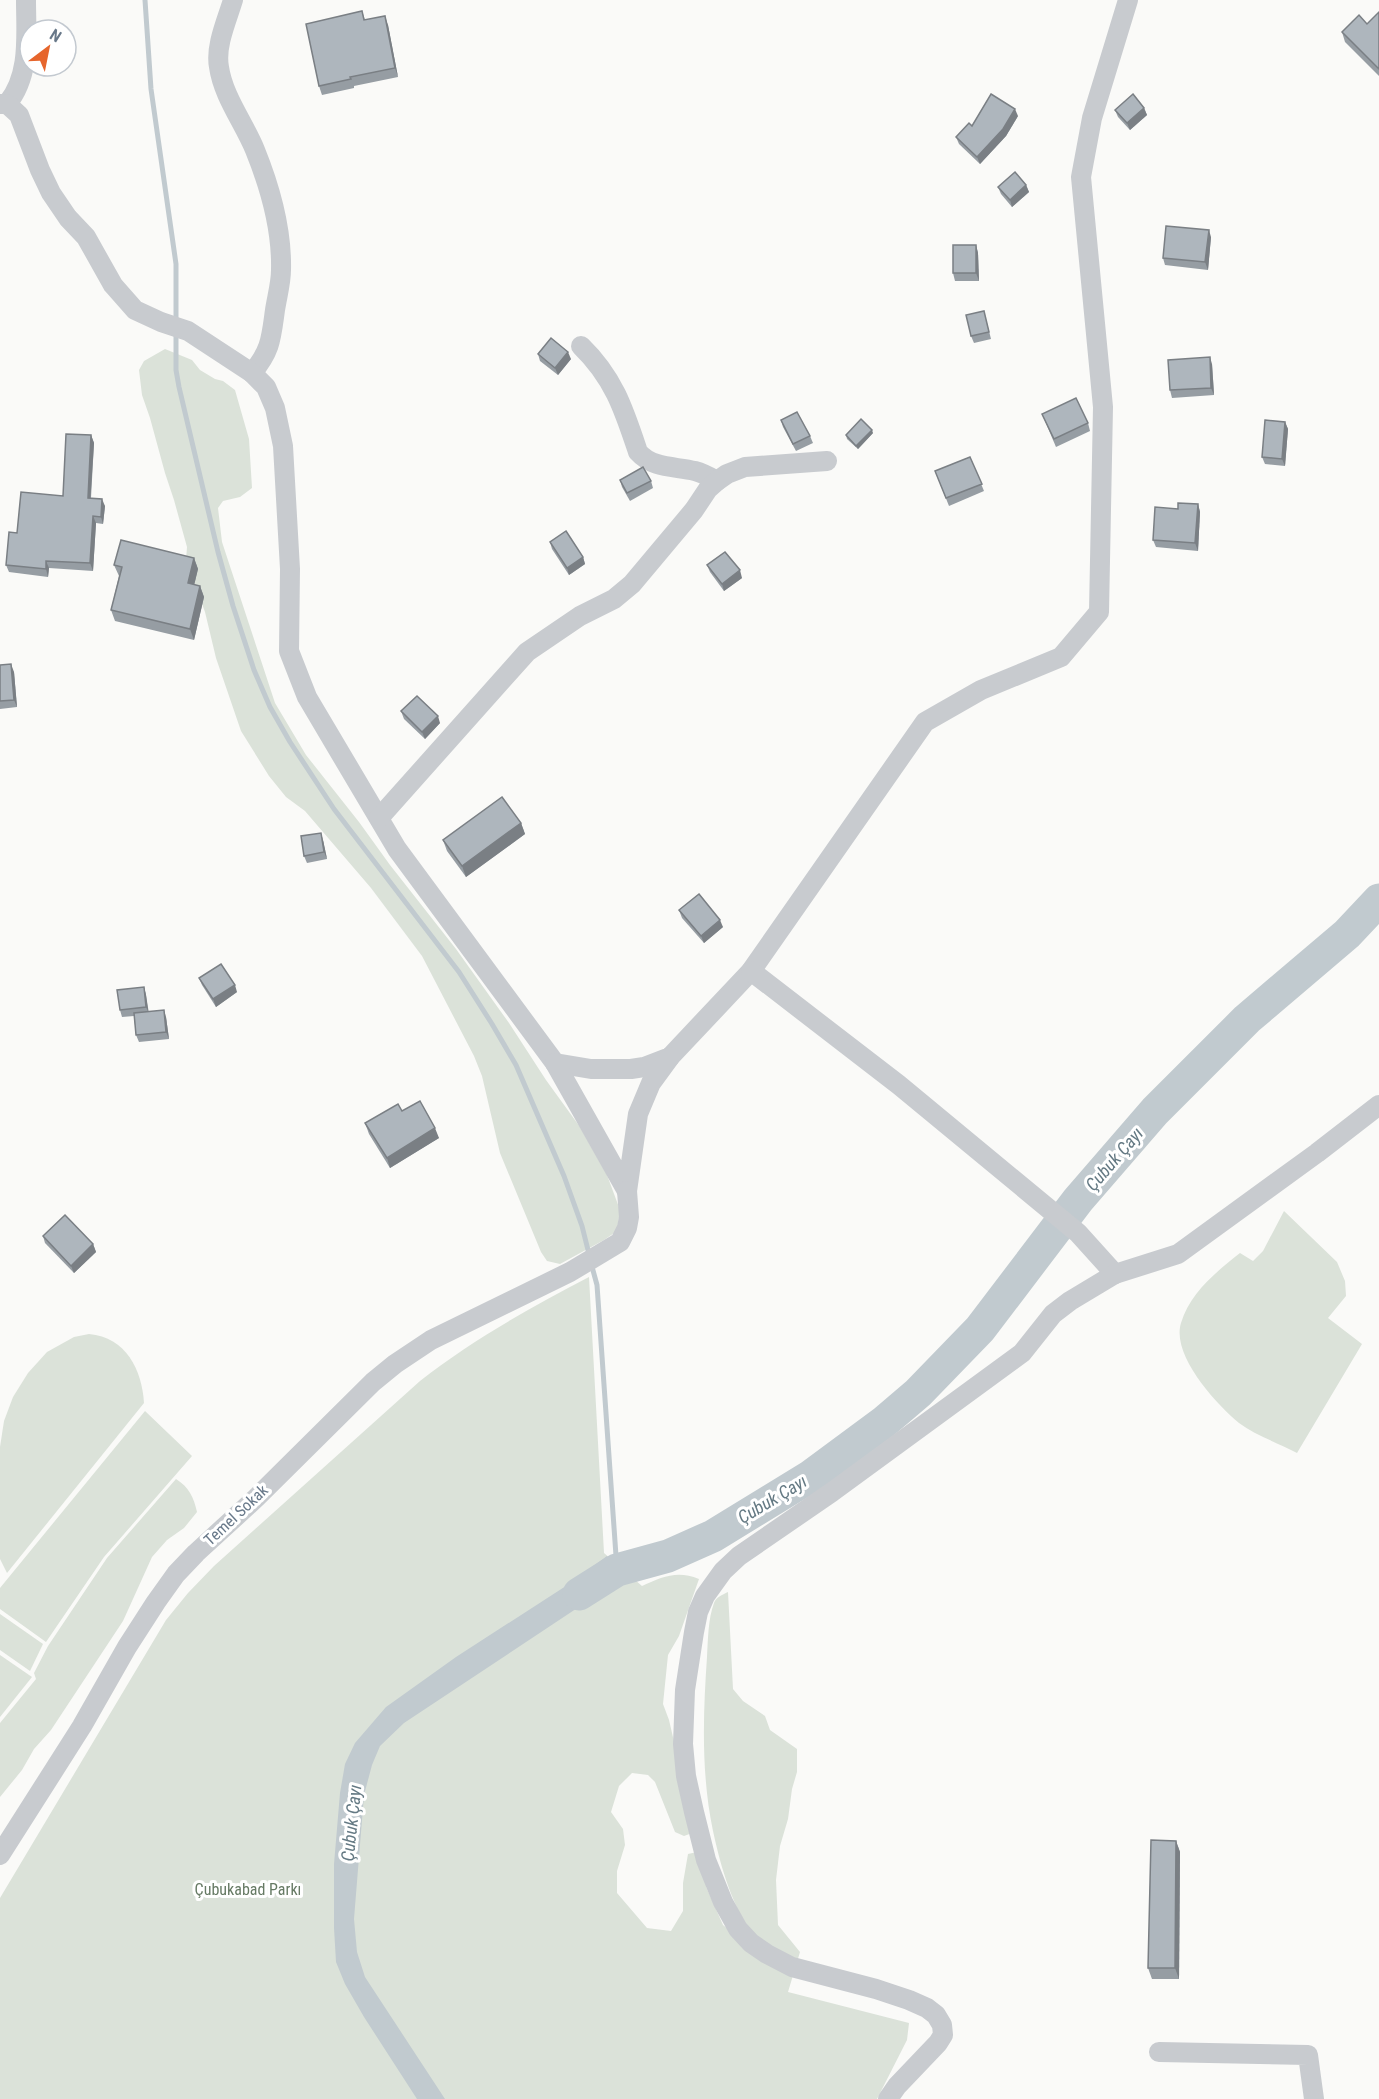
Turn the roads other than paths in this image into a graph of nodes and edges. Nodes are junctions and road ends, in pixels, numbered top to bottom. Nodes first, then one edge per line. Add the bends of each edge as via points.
1 (26, 0) edge
2 (233, 0) edge
3 (1128, 0) edge
4 (3, 104) edge
5 (581, 346) dead end
6 (252, 373) junction
7 (827, 461) dead end
8 (717, 481) junction
9 (378, 818) junction
10 (751, 971) junction
11 (670, 1057) junction
12 (555, 1063) junction
13 (1379, 1105) edge
14 (627, 1191) junction
15 (1114, 1274) junction
16 (0, 1855) edge
17 (1159, 2052) dead end
18 (888, 2099) edge
19 (1314, 2099) edge

1 - 4 street via 26,51 18,87
2 - 6 street via 220,46 219,68 263,172 275,218 281,271 270,345
3 - 10 street via 1092,118 1081,177 1103,407 1099,612 1061,657 981,690 926,722
4 - 6 street via 19,115 51,193 86,237 113,285 135,310 188,331
5 - 8 street via 614,386 643,458
6 - 9 street via 266,387 275,408 283,446 290,569 289,651 307,697
7 - 8 street via 745,467
8 - 9 street via 632,584 527,652
9 - 12 street
10 - 11 street
10 - 15 street via 899,1085 1078,1233
11 - 12 street via 631,1069 591,1069
11 - 14 street via 651,1083 638,1114
12 - 14 street
13 - 15 street via 1178,1254
14 - 16 street, Temel Sokak via 627,1228 620,1242 570,1272 431,1340 395,1364 176,1574
15 - 18 street via 1053,1314 1023,1353 1003,1369 739,1556 713,1583 698,1612 685,1690 683,1744 686,1776 706,1860 738,1929 767,1954 792,1966 909,2000 936,2015 943,2035
17 - 19 street via 1308,2055

